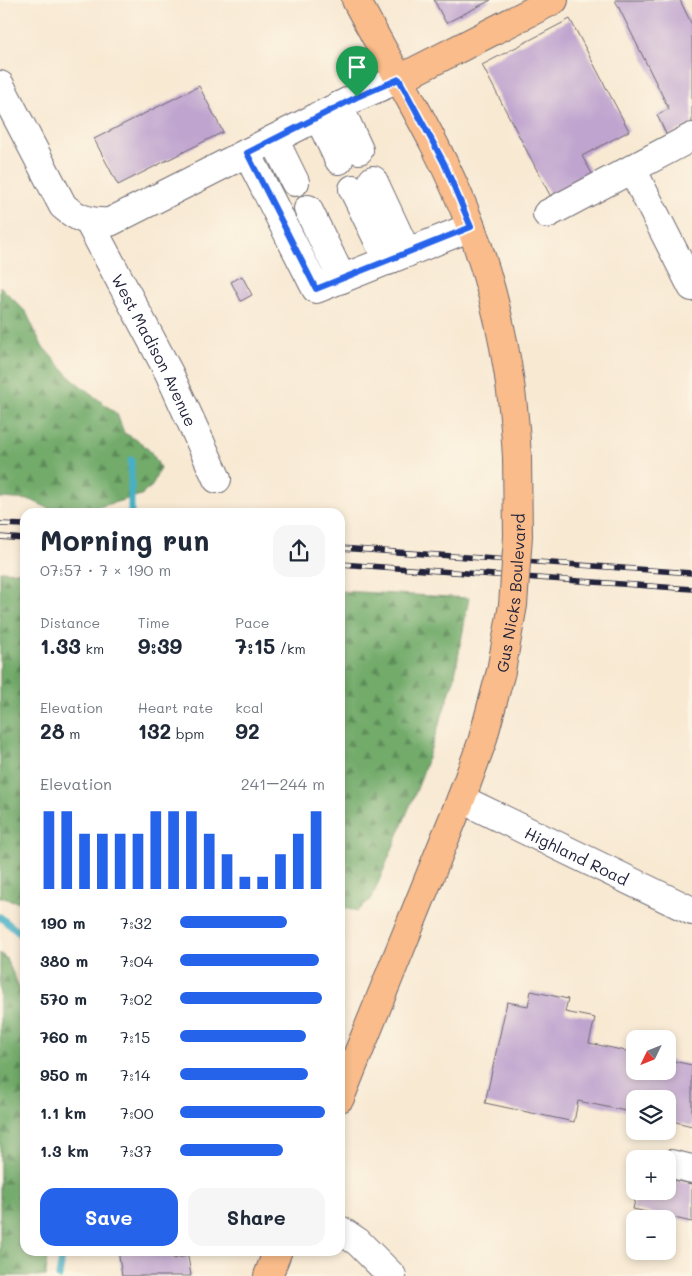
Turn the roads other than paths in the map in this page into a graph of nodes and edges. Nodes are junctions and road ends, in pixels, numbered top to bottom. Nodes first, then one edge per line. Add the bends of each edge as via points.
1 (356, 0) edge
2 (554, 0) edge
3 (399, 79) junction
4 (0, 85) edge
5 (328, 111) junction
6 (692, 137) edge
7 (274, 139) junction
8 (247, 153) junction
9 (349, 155) dead end
10 (632, 169) junction
11 (295, 182) dead end
12 (363, 184) dead end
13 (308, 209) dead end
14 (547, 214) dead end
15 (89, 222) junction
16 (471, 227) junction
17 (398, 257) junction
18 (342, 279) junction
19 (692, 287) edge
20 (217, 479) dead end
21 (461, 799) junction
22 (692, 911) edge
23 (345, 1086) edge
24 (345, 1233) edge
25 (276, 1256) edge
26 (268, 1276) edge
27 (392, 1276) edge

1 - 3 main road, Gus Nicks Boulevard
2 - 3 main road
3 - 5 street
3 - 16 main road, Gus Nicks Boulevard via 444,163
4 - 15 street via 62,206 77,218
5 - 7 street
5 - 9 street
6 - 10 street
7 - 8 street
7 - 11 street
8 - 15 street via 110,222
8 - 18 street via 316,289
10 - 14 street
10 - 19 street
12 - 17 street
13 - 18 street
15 - 20 street, West Madison Avenue via 169,373
16 - 17 street
16 - 21 main road, Gus Nicks Boulevard, bridge via 489,285 506,359 515,422 518,536 512,605 501,671 482,742
17 - 18 street
21 - 22 street, Highland Road
21 - 23 main road, Gus Nicks Boulevard
24 - 27 street
25 - 26 main road

